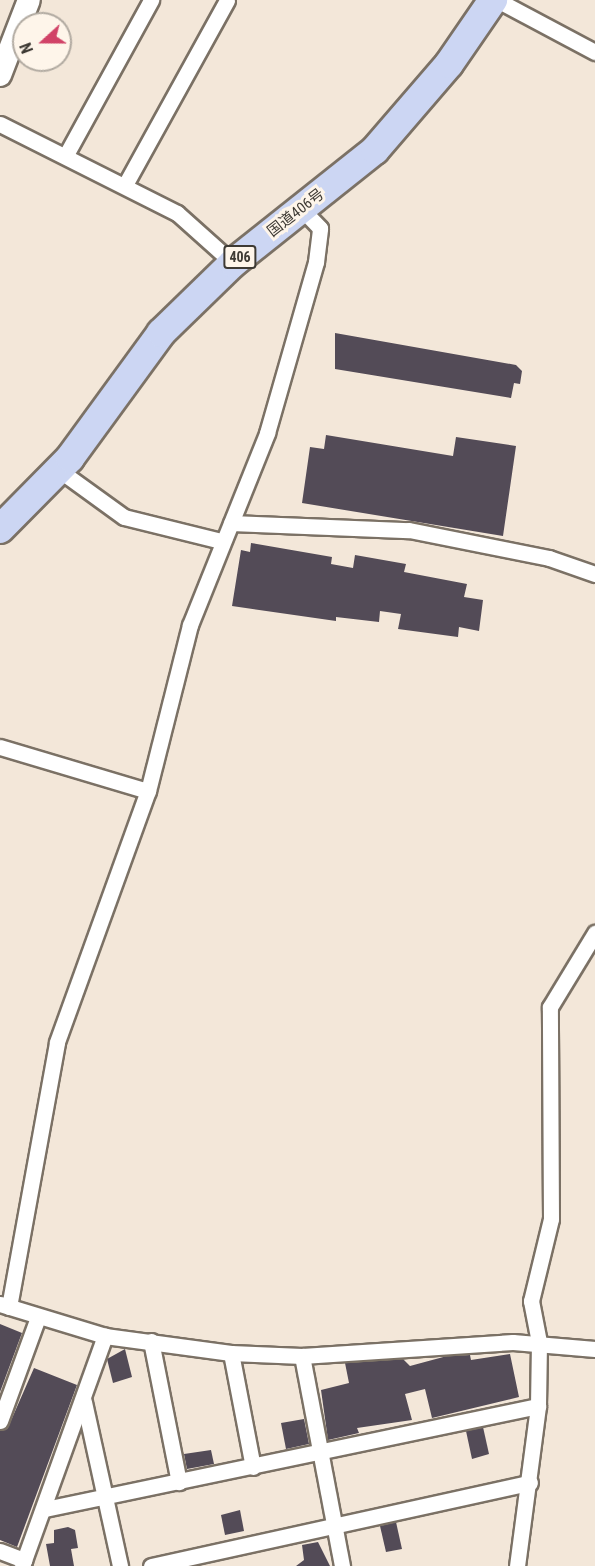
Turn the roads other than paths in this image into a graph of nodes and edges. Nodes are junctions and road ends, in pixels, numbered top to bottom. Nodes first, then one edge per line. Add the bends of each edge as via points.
1 (29, 0) edge
2 (151, 0) edge
3 (227, 0) edge
4 (495, 0) edge
5 (595, 52) edge
6 (0, 75) edge
7 (0, 124) edge
8 (67, 153) junction
9 (125, 185) junction
10 (301, 208) junction
11 (233, 263) junction
12 (59, 470) junction
13 (231, 524) junction
14 (0, 529) edge
15 (221, 541) junction
16 (595, 574) edge
17 (0, 747) edge
18 (148, 791) junction
19 (595, 933) edge
20 (4, 1305) edge
21 (38, 1317) junction
22 (105, 1336) junction
23 (151, 1341) junction
24 (538, 1342) junction
25 (595, 1349) edge
26 (231, 1353) junction
27 (302, 1356) junction
28 (84, 1401) junction
29 (538, 1406) junction
30 (0, 1421) edge
31 (320, 1454) junction
32 (253, 1467) junction
33 (178, 1482) junction
34 (530, 1483) junction
35 (104, 1496) junction
36 (45, 1509) junction
37 (334, 1527) junction
38 (0, 1551) edge
39 (23, 1563) edge
40 (120, 1566) edge
41 (151, 1566) edge
42 (342, 1566) edge
43 (515, 1566) edge

1 - 6 street
2 - 8 street
3 - 9 street
4 - 5 street
4 - 10 highway, 国道406号 / 406 via 449,64 375,150
7 - 8 street
8 - 9 street
9 - 11 street via 195,225
10 - 11 highway, 国道406号 / 406
10 - 13 street via 320,228 315,262 267,433
11 - 12 highway, 国道406号 / 406 via 161,333 107,412
12 - 14 highway, 国道406号 / 406
12 - 15 street via 124,517
13 - 15 street
13 - 16 street via 409,530 549,558
15 - 18 street via 190,624
17 - 18 street
18 - 20 street via 57,1042
19 - 24 street via 550,1007 551,1219 531,1301
20 - 21 street
21 - 22 street
21 - 30 street
22 - 23 street
22 - 28 street
23 - 26 street
23 - 33 street
24 - 25 street
24 - 27 street
24 - 29 street
26 - 27 street
26 - 32 street
27 - 31 street
28 - 35 street
28 - 36 street
29 - 31 street
29 - 34 street
31 - 32 street
31 - 37 street
32 - 33 street
33 - 35 street
34 - 37 street
34 - 43 street
35 - 36 street
35 - 40 street
36 - 39 street
37 - 41 street
37 - 42 street
38 - 39 street

